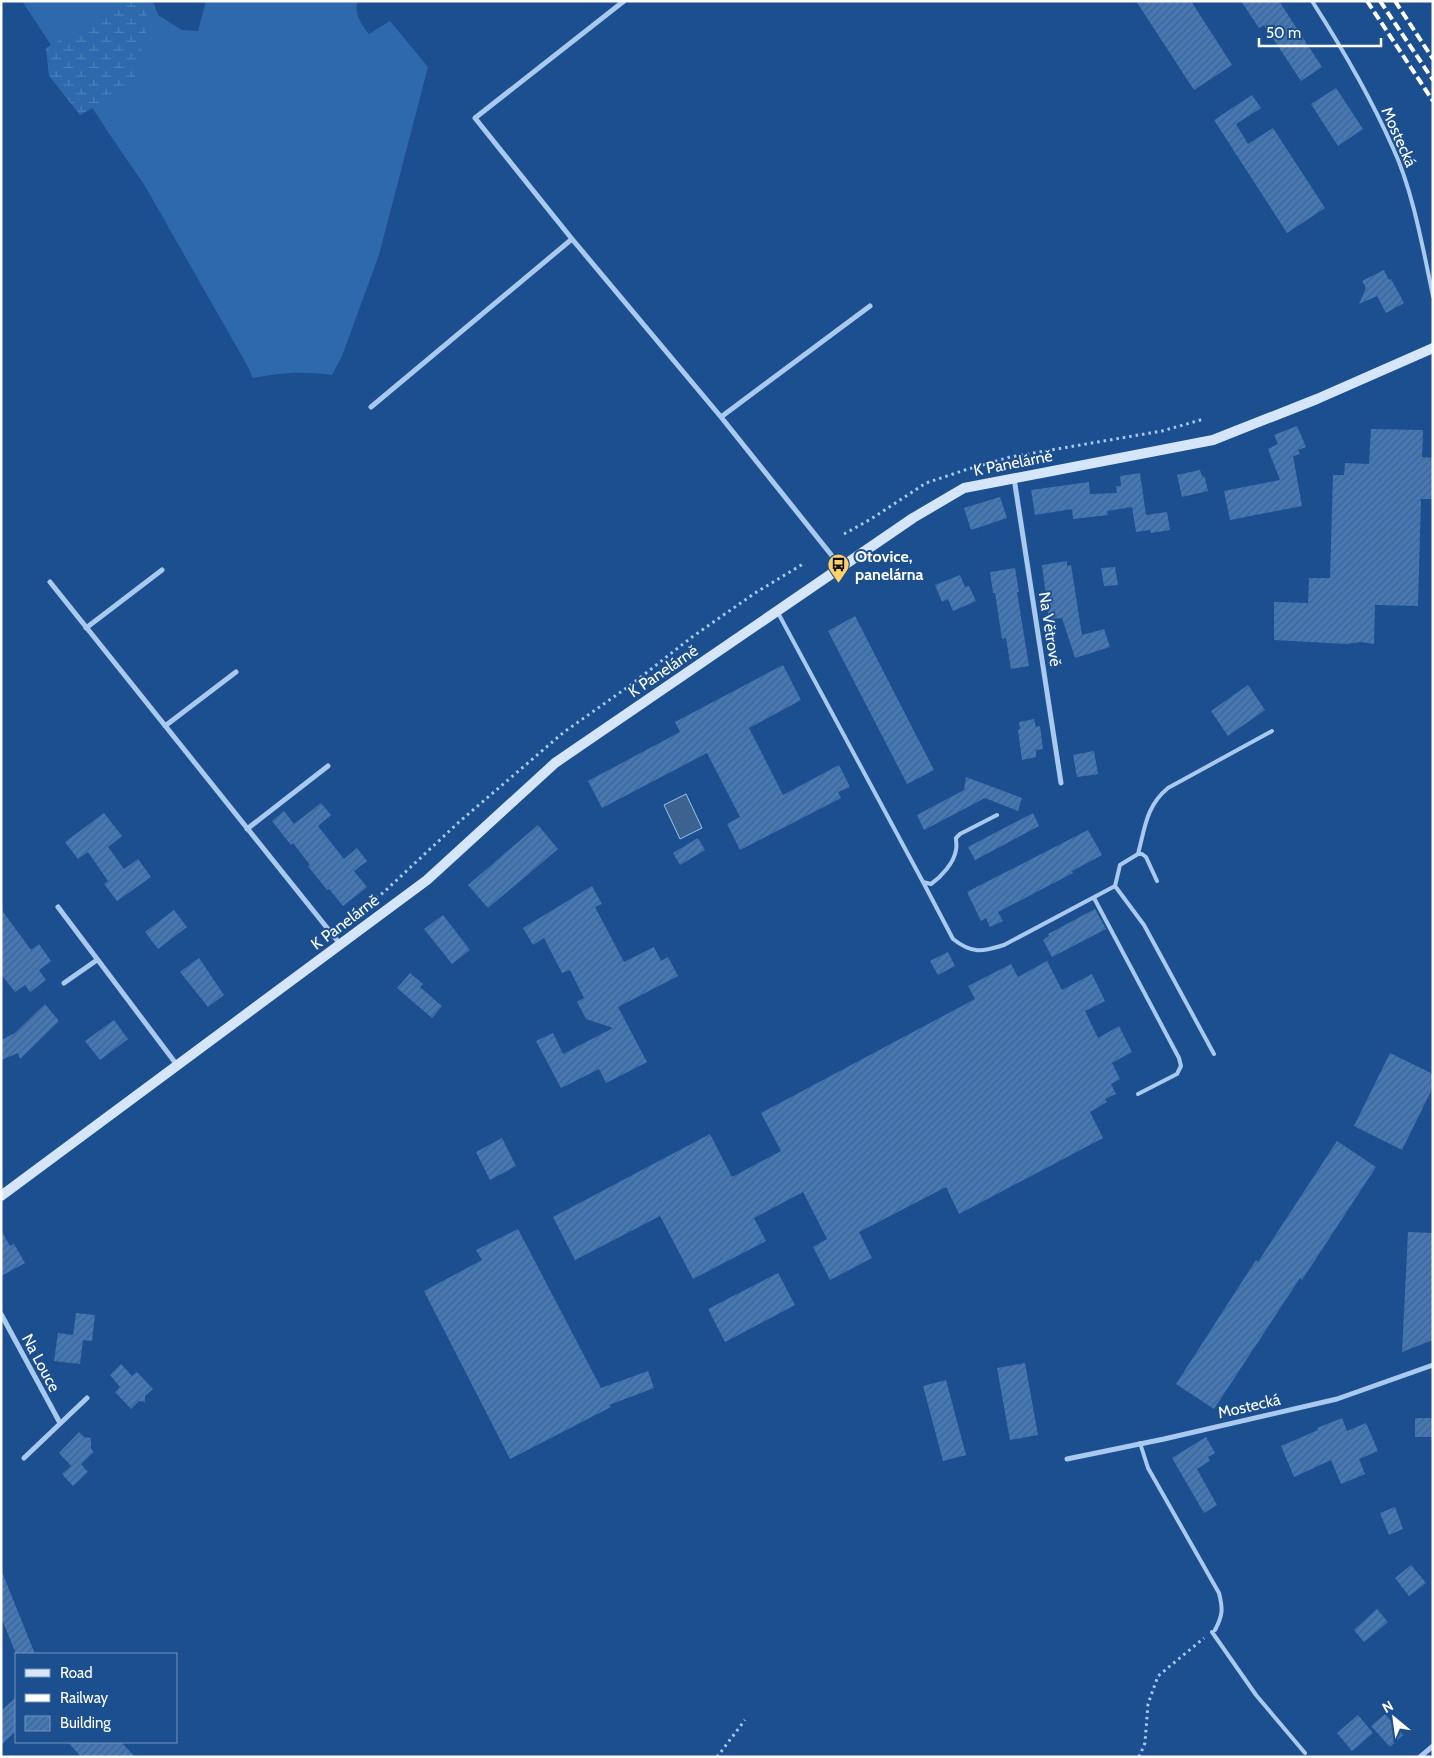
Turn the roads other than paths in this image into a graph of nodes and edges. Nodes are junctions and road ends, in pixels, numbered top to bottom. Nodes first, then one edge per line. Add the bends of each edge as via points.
1 (624, 1) edge
2 (1312, 1) edge
3 (572, 239) junction
4 (1433, 296) edge
5 (870, 306) dead end
6 (1433, 348) edge
7 (371, 407) dead end
8 (721, 417) junction
9 (1014, 478) junction
10 (841, 567) junction
11 (162, 570) dead end
12 (50, 582) dead end
13 (777, 611) junction
14 (86, 628) junction
15 (236, 672) dead end
16 (165, 726) junction
17 (1272, 731) dead end
18 (328, 766) dead end
19 (1061, 783) dead end
20 (997, 814) dead end
21 (247, 829) junction
22 (1138, 854) junction
23 (1157, 881) dead end
24 (923, 882) junction
25 (1115, 886) junction
26 (1094, 898) junction
27 (58, 907) dead end
28 (340, 944) junction
29 (97, 960) junction
30 (64, 983) dead end
31 (1214, 1054) dead end
32 (178, 1065) junction
33 (1138, 1094) dead end
34 (1, 1196) edge
35 (1, 1314) edge
36 (1433, 1364) edge
37 (87, 1398) dead end
38 (60, 1423) junction
39 (1140, 1443) junction
40 (24, 1458) dead end
41 (1066, 1459) dead end
42 (1433, 1746) edge
43 (1305, 1753) dead end
44 (1420, 1757) edge

1 - 3 street via 475,118
2 - 4 lane, Mostecká via 1394,149 1412,202
3 - 7 street
3 - 8 street
5 - 8 street
6 - 9 street, K Panelárně via 1318,399 1213,440
8 - 10 street
9 - 10 street, K Panelárně via 964,488
9 - 19 street, Na Větrově
10 - 13 street, K Panelárně
11 - 14 street
12 - 14 street
13 - 24 lane
13 - 28 street, K Panelárně via 555,763 427,880
14 - 16 street
15 - 16 street
16 - 21 street
17 - 22 lane via 1160,795 1150,810
18 - 21 street
20 - 24 lane via 960,834 946,871 931,884
21 - 28 street
22 - 23 lane via 1146,857
22 - 25 lane via 1120,866
24 - 26 lane via 953,940 974,951 1004,945
25 - 26 lane
25 - 31 lane via 1144,925
26 - 33 lane via 1181,1066 1177,1074
27 - 29 street
28 - 32 street, K Panelárně
29 - 30 street
29 - 32 street
32 - 34 street, K Panelárně
35 - 38 street, Na Louce
36 - 39 street, Mostecká via 1337,1399
37 - 38 street, Na Louce
38 - 40 street, Na Louce
39 - 41 street, Mostecká
39 - 43 lane via 1148,1468 1219,1594 1221,1619 1213,1631 1256,1695
42 - 44 street

